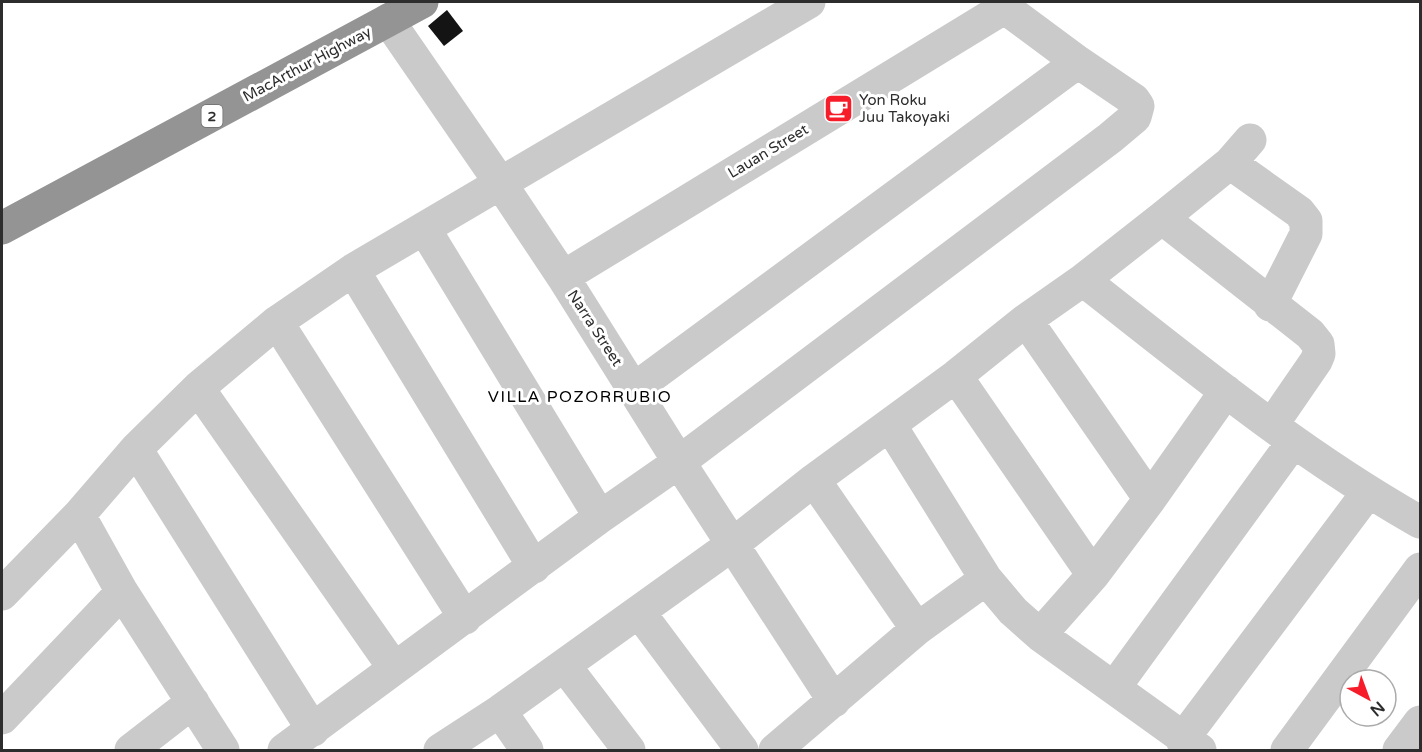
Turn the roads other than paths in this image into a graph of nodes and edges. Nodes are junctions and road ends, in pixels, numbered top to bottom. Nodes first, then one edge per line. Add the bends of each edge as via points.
1 (422, 2) edge
2 (809, 2) edge
3 (1000, 4) edge
4 (388, 20) junction
5 (1078, 62) junction
6 (501, 184) junction
7 (1162, 218) junction
8 (2, 228) edge
9 (424, 228) junction
10 (353, 270) junction
11 (563, 277) junction
12 (1083, 280) junction
13 (1270, 304) junction
14 (1026, 320) junction
15 (277, 322) junction
16 (956, 376) junction
17 (198, 388) junction
18 (634, 389) junction
19 (1226, 391) junction
20 (890, 425) junction
21 (1282, 434) junction
22 (136, 449) junction
23 (679, 462) junction
24 (814, 480) junction
25 (1368, 492) junction
26 (1150, 499) junction
27 (79, 515) junction
28 (600, 517) junction
29 (1420, 522) edge
30 (733, 544) junction
31 (534, 567) junction
32 (1420, 569) edge
33 (1093, 575) junction
34 (986, 579) junction
35 (122, 592) junction
36 (2, 594) edge
37 (639, 612) junction
38 (465, 618) junction
39 (917, 629) junction
40 (1040, 635) junction
41 (564, 665) junction
42 (394, 668) junction
43 (1114, 688) junction
44 (834, 701) junction
45 (193, 702) junction
46 (500, 711) junction
47 (2, 718) edge
48 (1420, 722) edge
49 (313, 730) junction
50 (1191, 745) edge
51 (131, 750) edge
52 (223, 750) edge
53 (284, 750) edge
54 (441, 750) edge
55 (527, 750) edge
56 (629, 750) edge
57 (742, 750) edge
58 (775, 750) edge
59 (1287, 750) edge
60 (1399, 750) edge

1 - 4 highway, MacArthur Highway / 2
2 - 6 street
3 - 5 street
3 - 11 street, Lauan Street
4 - 6 street, Narra Street
4 - 8 highway, MacArthur Highway / 2
5 - 18 street
5 - 23 street via 1134,100 1138,106 1135,117
6 - 9 street
6 - 11 street, Narra Street
7 - 12 street
7 - 13 street
7 - 13 street via 1240,152 1306,221 1306,234
9 - 10 street
9 - 28 street
10 - 15 street
10 - 31 street
11 - 18 street, Narra Street
12 - 14 street
12 - 19 street
13 - 21 street via 1298,324 1319,348
14 - 16 street
14 - 26 street
15 - 17 street
15 - 38 street
16 - 20 street
16 - 33 street
17 - 22 street
17 - 42 street
18 - 23 street, Narra Street
19 - 21 street
19 - 26 street
20 - 24 street
20 - 34 street
21 - 25 street
21 - 43 street
22 - 27 street
22 - 49 street
23 - 28 street
23 - 30 street, Narra Street
24 - 30 street
24 - 39 street
25 - 29 street
25 - 50 street
26 - 33 street
27 - 35 street
27 - 36 street
28 - 31 street
30 - 37 street
30 - 44 street, Narra Street
31 - 38 street
32 - 59 street
33 - 40 street
34 - 39 street
34 - 40 street
35 - 45 street
35 - 47 street
37 - 41 street
37 - 57 street
38 - 42 street
39 - 44 street
40 - 43 street
41 - 46 street
41 - 56 street
42 - 49 street
43 - 50 street
44 - 58 street
45 - 51 street
45 - 52 street
46 - 54 street
46 - 55 street
48 - 60 street
49 - 53 street

